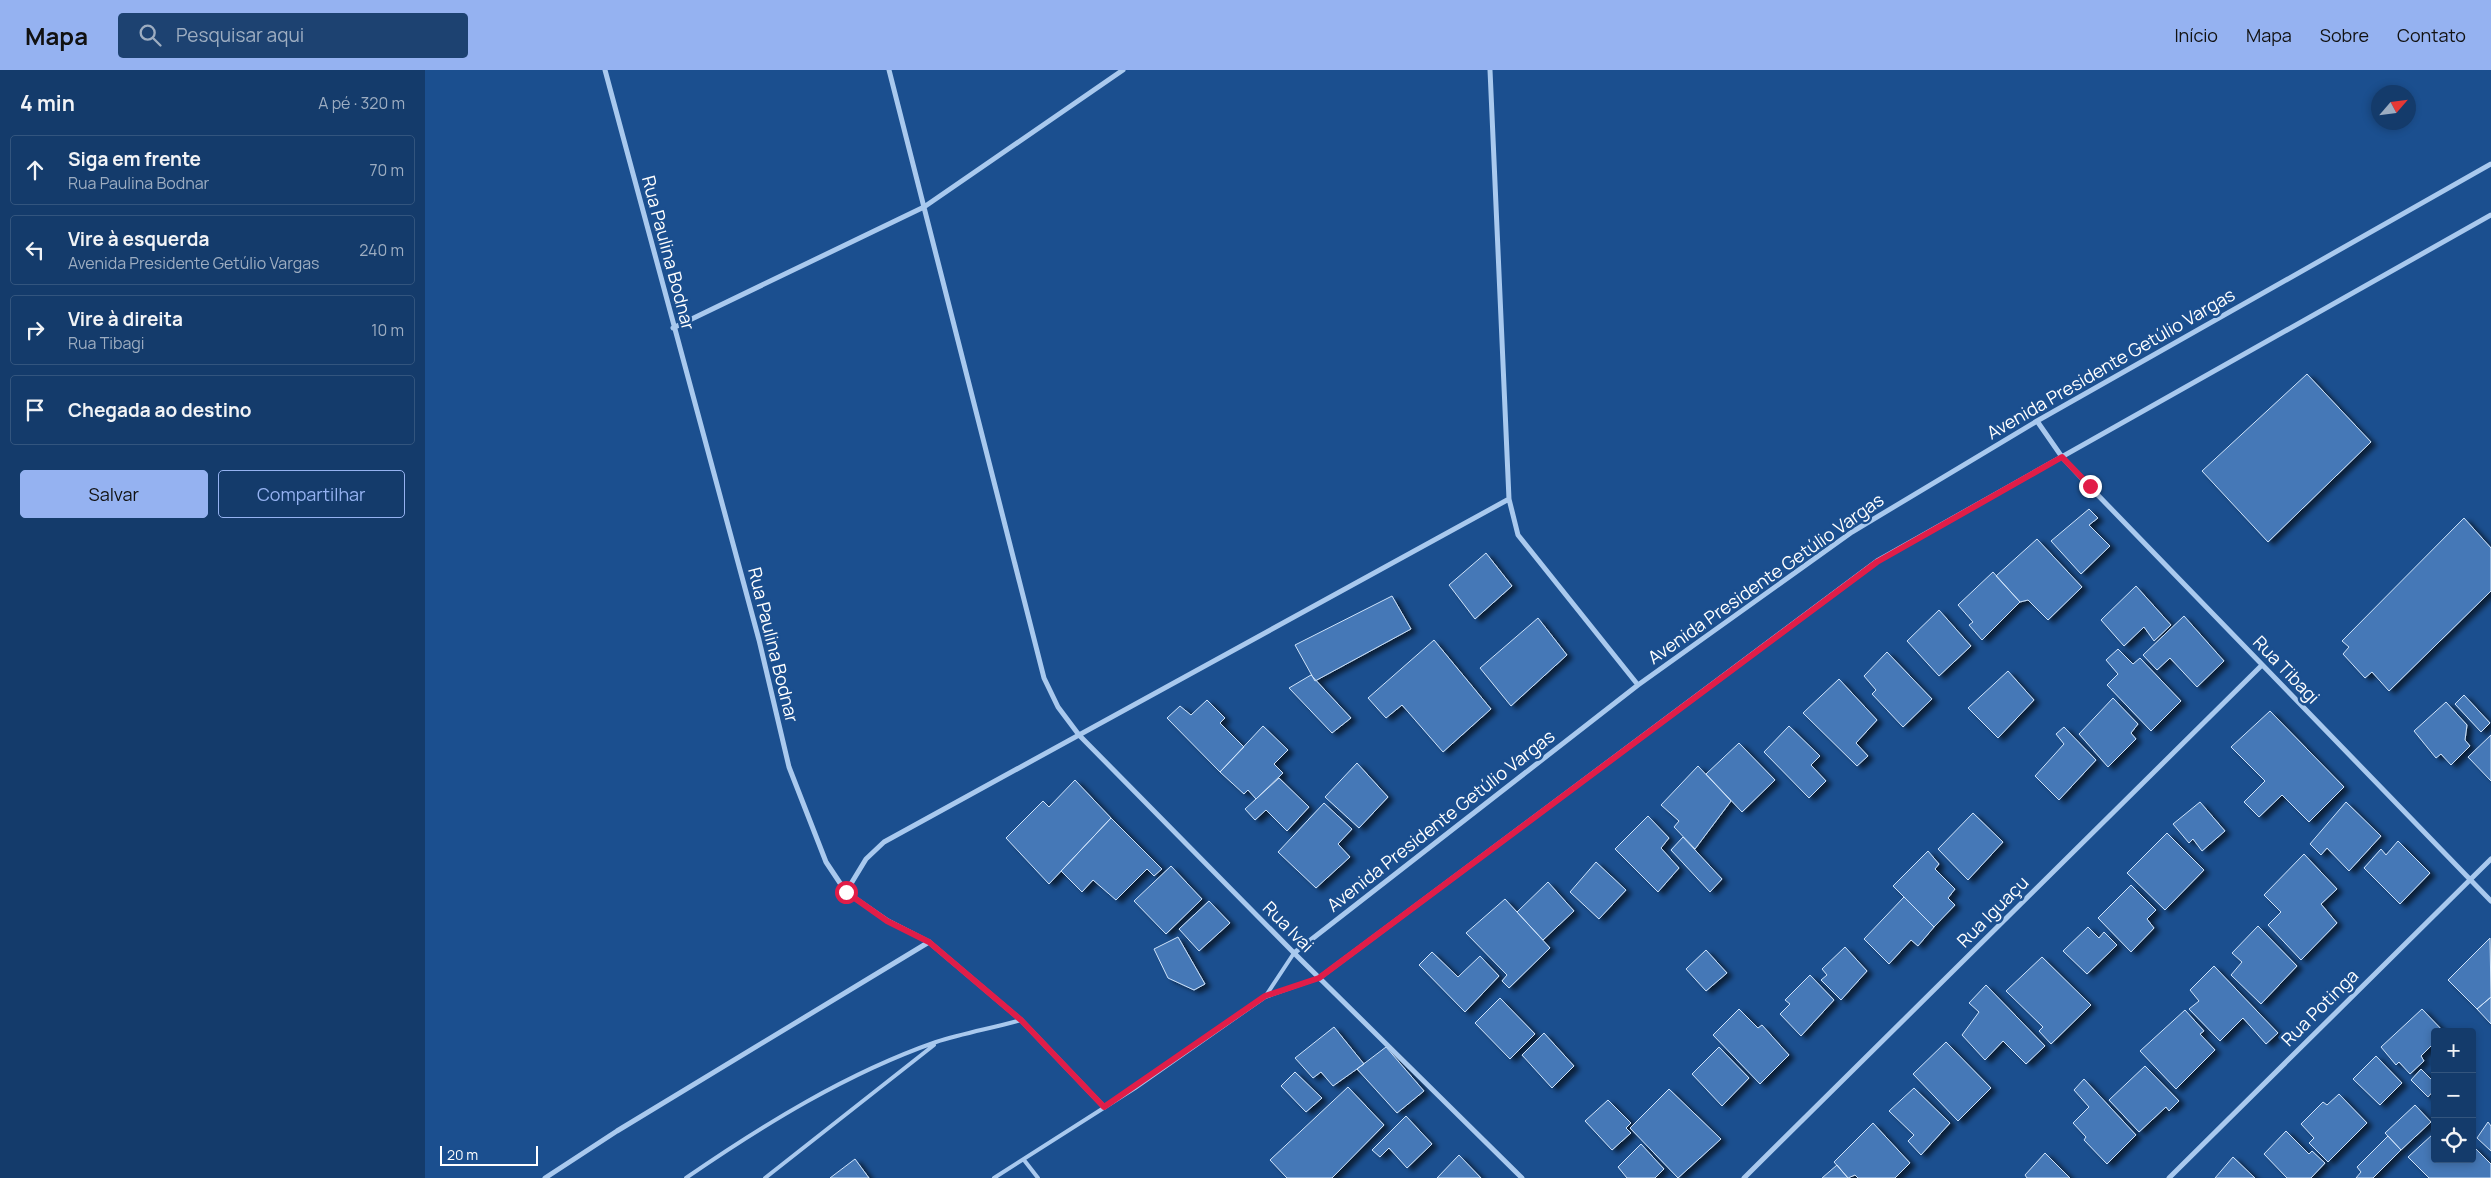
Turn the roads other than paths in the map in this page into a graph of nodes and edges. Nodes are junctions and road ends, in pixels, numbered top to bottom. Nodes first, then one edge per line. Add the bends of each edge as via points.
1 (605, 70) edge
2 (889, 70) edge
3 (1123, 70) edge
4 (1490, 70) edge
5 (2491, 164) edge
6 (924, 207) junction
7 (2491, 215) edge
8 (673, 328) junction
9 (2037, 421) junction
10 (2062, 457) junction
11 (1509, 499) junction
12 (2262, 665) junction
13 (1638, 685) junction
14 (1079, 735) junction
15 (2491, 859) edge
16 (2469, 880) junction
17 (846, 892) junction
18 (2491, 901) edge
19 (929, 942) junction
20 (1294, 953) junction
21 (1319, 978) junction
22 (1265, 996) junction
23 (1021, 1020) junction
24 (937, 1042) junction
25 (1104, 1107) junction
26 (1024, 1160) junction
27 (545, 1178) edge
28 (685, 1178) edge
29 (765, 1178) edge
30 (995, 1178) edge
31 (1038, 1178) edge
32 (1522, 1178) edge
33 (1744, 1178) edge
34 (2169, 1178) edge

1 - 8 street, Rua Paulina Bodnar
2 - 6 street, Rua Ivai
3 - 6 street
4 - 11 street
5 - 9 street, Avenida Presidente Getúlio Vargas
6 - 8 street
6 - 14 street, Rua Ivai via 1044,678 1058,707
7 - 10 street, Avenida Presidente Getúlio Vargas
8 - 17 street, Rua Paulina Bodnar via 759,640 789,767 826,862
9 - 10 street, Rua Tibagi
9 - 13 street, Avenida Presidente Getúlio Vargas via 1852,532
10 - 12 street, Rua Tibagi
10 - 21 street, Avenida Presidente Getúlio Vargas via 1877,562
11 - 13 street via 1518,535
11 - 14 street
12 - 16 street, Rua Tibagi
12 - 33 street, Rua Iguaçu
13 - 20 street, Avenida Presidente Getúlio Vargas
14 - 17 street via 884,842 866,859
14 - 20 street, Rua Ivai
15 - 16 street, Rua Potinga
16 - 18 street, Rua Tibagi
16 - 34 street, Rua Potinga
17 - 19 street, Rua Paulina Bodnar via 887,921
19 - 23 street, Rua Paulina Bodnar
19 - 27 street
20 - 21 street, Rua Ivai
20 - 22 lane, Avenida Presidente Getúlio Vargas
21 - 22 lane, Avenida Presidente Getúlio Vargas
21 - 32 street, Rua Ivai
22 - 25 lane, Avenida Presidente Getúlio Vargas
23 - 24 lane
23 - 25 street, Rua Paulina Bodnar
24 - 28 lane via 864,1073 751,1133
24 - 29 lane
25 - 26 lane, Avenida Presidente Getúlio Vargas
26 - 30 lane, Avenida Presidente Getúlio Vargas
26 - 31 lane

